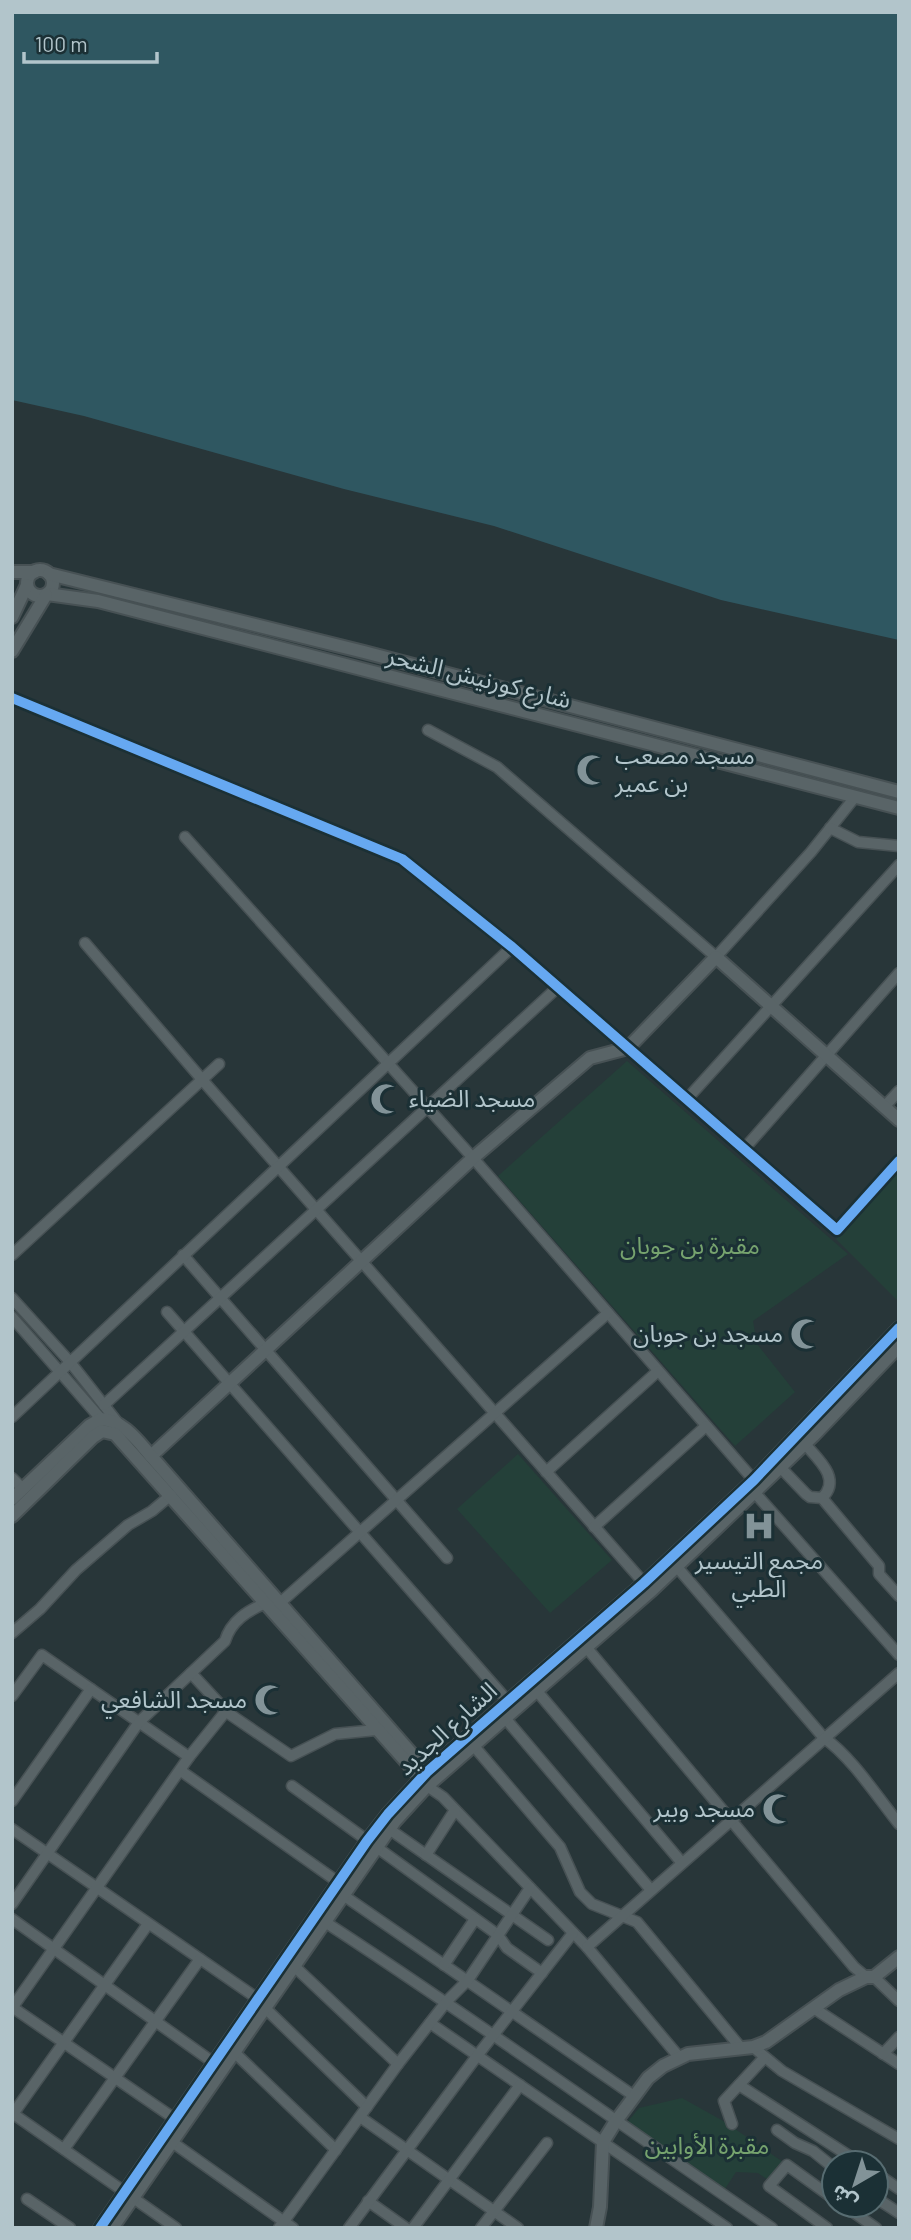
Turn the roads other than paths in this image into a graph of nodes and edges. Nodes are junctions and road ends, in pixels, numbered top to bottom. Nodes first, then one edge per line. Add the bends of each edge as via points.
1 (12, 572) edge
2 (34, 572) junction
3 (49, 574) junction
4 (24, 590) edge
5 (47, 595) junction
6 (12, 617) edge
7 (12, 651) edge
8 (364, 652) junction
9 (362, 669) junction
10 (12, 698) edge
11 (428, 730) dead end
12 (706, 741) junction
13 (702, 757) junction
14 (899, 792) edge
15 (855, 797) junction
16 (899, 808) edge
17 (830, 828) junction
18 (185, 836) dead end
19 (899, 846) edge
20 (899, 865) edge
21 (85, 943) dead end
22 (512, 947) junction
23 (716, 957) junction
24 (899, 973) edge
25 (558, 987) junction
26 (771, 1006) junction
27 (628, 1048) junction
28 (826, 1055) junction
29 (388, 1063) junction
30 (219, 1064) dead end
31 (202, 1080) junction
32 (899, 1091) edge
33 (687, 1099) junction
34 (884, 1107) junction
35 (428, 1108) junction
36 (899, 1120) edge
37 (744, 1149) junction
38 (473, 1158) junction
39 (899, 1161) edge
40 (278, 1166) junction
41 (317, 1211) junction
42 (12, 1255) edge
43 (183, 1255) junction
44 (361, 1262) junction
45 (12, 1298) edge
46 (222, 1299) junction
47 (167, 1312) dead end
48 (608, 1313) junction
49 (12, 1317) edge
50 (899, 1328) edge
51 (185, 1333) junction
52 (899, 1346) edge
53 (266, 1349) junction
54 (70, 1362) junction
55 (60, 1371) junction
56 (658, 1371) junction
57 (229, 1384) junction
58 (104, 1405) junction
59 (494, 1413) junction
60 (12, 1417) edge
61 (101, 1419) junction
62 (118, 1423) junction
63 (706, 1426) junction
64 (805, 1444) junction
65 (151, 1456) junction
66 (781, 1468) junction
67 (546, 1472) junction
68 (12, 1478) edge
69 (756, 1487) junction
70 (23, 1489) junction
71 (171, 1495) junction
72 (822, 1498) junction
73 (12, 1499) edge
74 (397, 1500) junction
75 (12, 1516) edge
76 (594, 1527) junction
77 (359, 1533) junction
78 (447, 1558) dead end
79 (677, 1567) junction
80 (644, 1583) junction
81 (899, 1595) edge
82 (281, 1602) junction
83 (266, 1603) junction
84 (12, 1633) edge
85 (586, 1647) junction
86 (899, 1655) edge
87 (191, 1673) junction
88 (899, 1673) edge
89 (91, 1689) junction
90 (536, 1690) junction
91 (12, 1696) edge
92 (509, 1709) junction
93 (226, 1711) junction
94 (139, 1722) junction
95 (376, 1730) junction
96 (824, 1738) junction
97 (474, 1745) junction
98 (189, 1757) junction
99 (181, 1771) junction
100 (428, 1779) junction
101 (292, 1786) dead end
102 (12, 1801) edge
103 (455, 1810) junction
104 (730, 1820) junction
105 (899, 1825) edge
106 (12, 1829) edge
107 (389, 1829) junction
108 (371, 1844) junction
109 (48, 1854) junction
110 (426, 1855) junction
111 (682, 1863) junction
112 (97, 1888) junction
113 (341, 1888) junction
114 (530, 1888) junction
115 (651, 1890) junction
116 (12, 1904) edge
117 (512, 1915) junction
118 (621, 1917) junction
119 (12, 1919) edge
120 (475, 1919) junction
121 (325, 1922) junction
122 (148, 1924) junction
123 (573, 1933) junction
124 (498, 1935) junction
125 (548, 1941) dead end
126 (587, 1947) junction
127 (55, 1948) junction
128 (899, 1957) edge
129 (200, 1959) junction
130 (444, 1965) junction
131 (294, 1966) junction
132 (542, 1973) junction
133 (870, 1977) junction
134 (468, 1980) junction
135 (105, 1984) junction
136 (447, 2001) junction
137 (899, 2001) edge
138 (262, 2003) junction
139 (12, 2008) edge
140 (815, 2009) junction
141 (512, 2011) junction
142 (155, 2021) junction
143 (430, 2023) junction
144 (493, 2035) junction
145 (899, 2037) edge
146 (64, 2043) junction
147 (747, 2048) junction
148 (234, 2052) junction
149 (883, 2054) junction
150 (477, 2056) junction
151 (679, 2057) junction
152 (764, 2058) junction
153 (214, 2063) junction
154 (398, 2064) junction
155 (899, 2064) edge
156 (115, 2077) junction
157 (520, 2085) junction
158 (739, 2085) junction
159 (634, 2096) junction
160 (367, 2107) junction
161 (13, 2113) edge
162 (360, 2117) junction
163 (175, 2119) junction
164 (616, 2121) junction
165 (732, 2124) dead end
166 (777, 2130) dead end
167 (899, 2139) edge
168 (172, 2142) junction
169 (547, 2143) dead end
170 (603, 2143) junction
171 (64, 2149) junction
172 (838, 2149) edge
173 (335, 2150) junction
174 (407, 2150) junction
175 (820, 2157) edge
176 (450, 2179) junction
177 (820, 2189) edge
178 (129, 2195) junction
179 (27, 2199) dead end
180 (369, 2202) junction
181 (494, 2211) junction
182 (286, 2226) edge
183 (71, 2228) edge
184 (100, 2228) edge
185 (112, 2228) edge
186 (176, 2228) edge
187 (349, 2228) edge
188 (406, 2228) edge
189 (413, 2228) edge
190 (481, 2228) edge
191 (518, 2228) edge
192 (596, 2228) edge
193 (727, 2228) edge
194 (772, 2228) edge
195 (827, 2228) edge

1 - 2 street
2 - 3 street
2 - 4 street
3 - 5 street via 53,584
3 - 8 street, شارع كورنيش الشحر
4 - 5 street
4 - 6 street
5 - 7 street
5 - 9 street, شارع كورنيش الشحر via 98,601
8 - 9 street
8 - 12 street, شارع كورنيش الشحر
9 - 13 street, شارع كورنيش الشحر
10 - 22 street via 402,859
11 - 23 street via 497,767
12 - 13 street
12 - 14 street, شارع كورنيش الشحر
13 - 15 street, شارع كورنيش الشحر
15 - 16 street, شارع كورنيش الشحر
15 - 17 street
17 - 19 street via 858,842
17 - 23 street
18 - 29 street
20 - 26 street
21 - 31 street
22 - 25 street
22 - 29 street
23 - 26 street
23 - 27 street
24 - 28 street
25 - 27 street
25 - 35 street
26 - 28 street
26 - 33 street
27 - 33 street
27 - 38 street via 590,1058
28 - 34 street
28 - 37 street
29 - 35 street
29 - 40 street
30 - 31 street
31 - 40 street
31 - 42 street
32 - 34 street
33 - 37 street
34 - 36 street
35 - 38 street
35 - 41 street
37 - 39 street via 837,1230
38 - 44 street
38 - 48 street
40 - 41 street
40 - 43 street
41 - 44 street
41 - 46 street
43 - 46 street
43 - 54 street
44 - 53 street
44 - 59 street
45 - 54 street
46 - 51 street
46 - 53 street
47 - 51 street
48 - 56 street
48 - 59 street
49 - 55 street
50 - 69 street, الشارع الجديد
51 - 57 street
51 - 58 street
52 - 64 street, الشارع الجديد
53 - 57 street
53 - 74 street
54 - 55 street
54 - 58 street
55 - 60 street
55 - 61 street
56 - 63 street
56 - 67 street
57 - 65 street
57 - 77 street
58 - 62 street
59 - 67 street
59 - 74 street
61 - 62 street
61 - 70 street
62 - 65 street
63 - 69 street
63 - 76 street
64 - 66 street, الشارع الجديد
64 - 72 street via 830,1476 831,1485
65 - 82 street
66 - 69 street, الشارع الجديد
66 - 72 street via 810,1497
67 - 76 street
68 - 70 street
69 - 79 street, الشارع الجديد
69 - 80 street, الشارع الجديد
69 - 86 street
70 - 73 street
71 - 75 street via 120,1438 102,1432
71 - 83 street
71 - 84 street via 76,1570
72 - 81 street
74 - 77 street
74 - 78 street
76 - 80 street
77 - 82 street
77 - 92 street
79 - 85 street, الشارع الجديد
79 - 96 street
80 - 92 street, الشارع الجديد
82 - 100 street
83 - 87 street via 249,1610 229,1628 225,1641
83 - 95 street
85 - 90 street, الشارع الجديد
85 - 104 street
87 - 93 street
87 - 94 street
88 - 96 street
89 - 91 street via 42,1655
89 - 94 street
89 - 102 street
90 - 92 street, الشارع الجديد
90 - 111 street
92 - 97 street, الشارع الجديد
92 - 100 street, الشارع الجديد
92 - 115 street
93 - 95 street via 291,1756 335,1734
93 - 98 street
94 - 98 street
94 - 109 street
95 - 100 street
96 - 104 street
96 - 105 street
97 - 100 street, الشارع الجديد
97 - 118 street via 560,1847 580,1892 592,1904
98 - 99 street
99 - 112 street
99 - 113 street
100 - 103 street
100 - 107 street, الشارع الجديد
100 - 108 street, الشارع الجديد via 387,1814
101 - 108 street
103 - 110 street
103 - 114 street
104 - 111 street
104 - 133 street via 854,1967
106 - 109 street
107 - 108 street, الشارع الجديد
107 - 110 street
108 - 113 street, الشارع الجديد
108 - 120 street
109 - 112 street
109 - 116 street
110 - 117 street
111 - 115 street
112 - 122 street
112 - 127 street
113 - 121 street, الشارع الجديد
113 - 130 street
113 - 138 street, الشارع الجديد
114 - 117 street
114 - 123 street
115 - 118 street
117 - 124 street
117 - 125 street
118 - 126 street
118 - 147 street via 637,1922
119 - 127 street
120 - 124 street
120 - 130 street
121 - 131 street, الشارع الجديد
121 - 136 street
122 - 129 street
122 - 135 street
123 - 126 street
123 - 132 street
124 - 132 street via 507,1948
124 - 134 street
126 - 151 street
127 - 135 street
127 - 139 street
128 - 133 street
129 - 138 street
129 - 142 street
130 - 134 street
131 - 138 street, الشارع الجديد
131 - 154 street
132 - 141 street
133 - 137 street
133 - 140 street via 839,1990
134 - 136 street
134 - 141 street
135 - 142 street
135 - 146 street
136 - 143 street
136 - 144 street
138 - 148 street, الشارع الجديد
138 - 153 street, الشارع الجديد
138 - 160 street
139 - 146 street
140 - 147 street via 781,2034
140 - 149 street
141 - 144 street
141 - 159 street
142 - 153 street
142 - 156 street
143 - 150 street
143 - 154 street
144 - 150 street
144 - 164 street
145 - 149 street
146 - 156 street
146 - 161 street
147 - 151 street
147 - 152 street
148 - 168 street, الشارع الجديد
148 - 173 street
149 - 155 street
150 - 157 street
150 - 174 street
151 - 159 street via 648,2078
152 - 158 street
152 - 167 street
153 - 163 street, الشارع الجديد
154 - 160 street
156 - 163 street
156 - 171 street
157 - 170 street
157 - 176 street
158 - 165 street via 724,2101
158 - 172 street
159 - 164 street
160 - 162 street
161 - 171 street
162 - 173 street
162 - 174 street
163 - 178 street, الشارع الجديد
164 - 170 street
164 - 194 street
166 - 175 street
168 - 178 street, الشارع الجديد
168 - 182 street
169 - 181 street
170 - 192 street
170 - 193 street
171 - 178 street
173 - 182 street
174 - 176 street
174 - 180 street
176 - 181 street
176 - 189 street
177 - 195 street via 787,2165 769,2186
178 - 184 street, الشارع الجديد
178 - 185 street, الشارع الجديد
178 - 186 street
179 - 183 street
180 - 187 street
180 - 188 street
181 - 190 street
181 - 191 street

